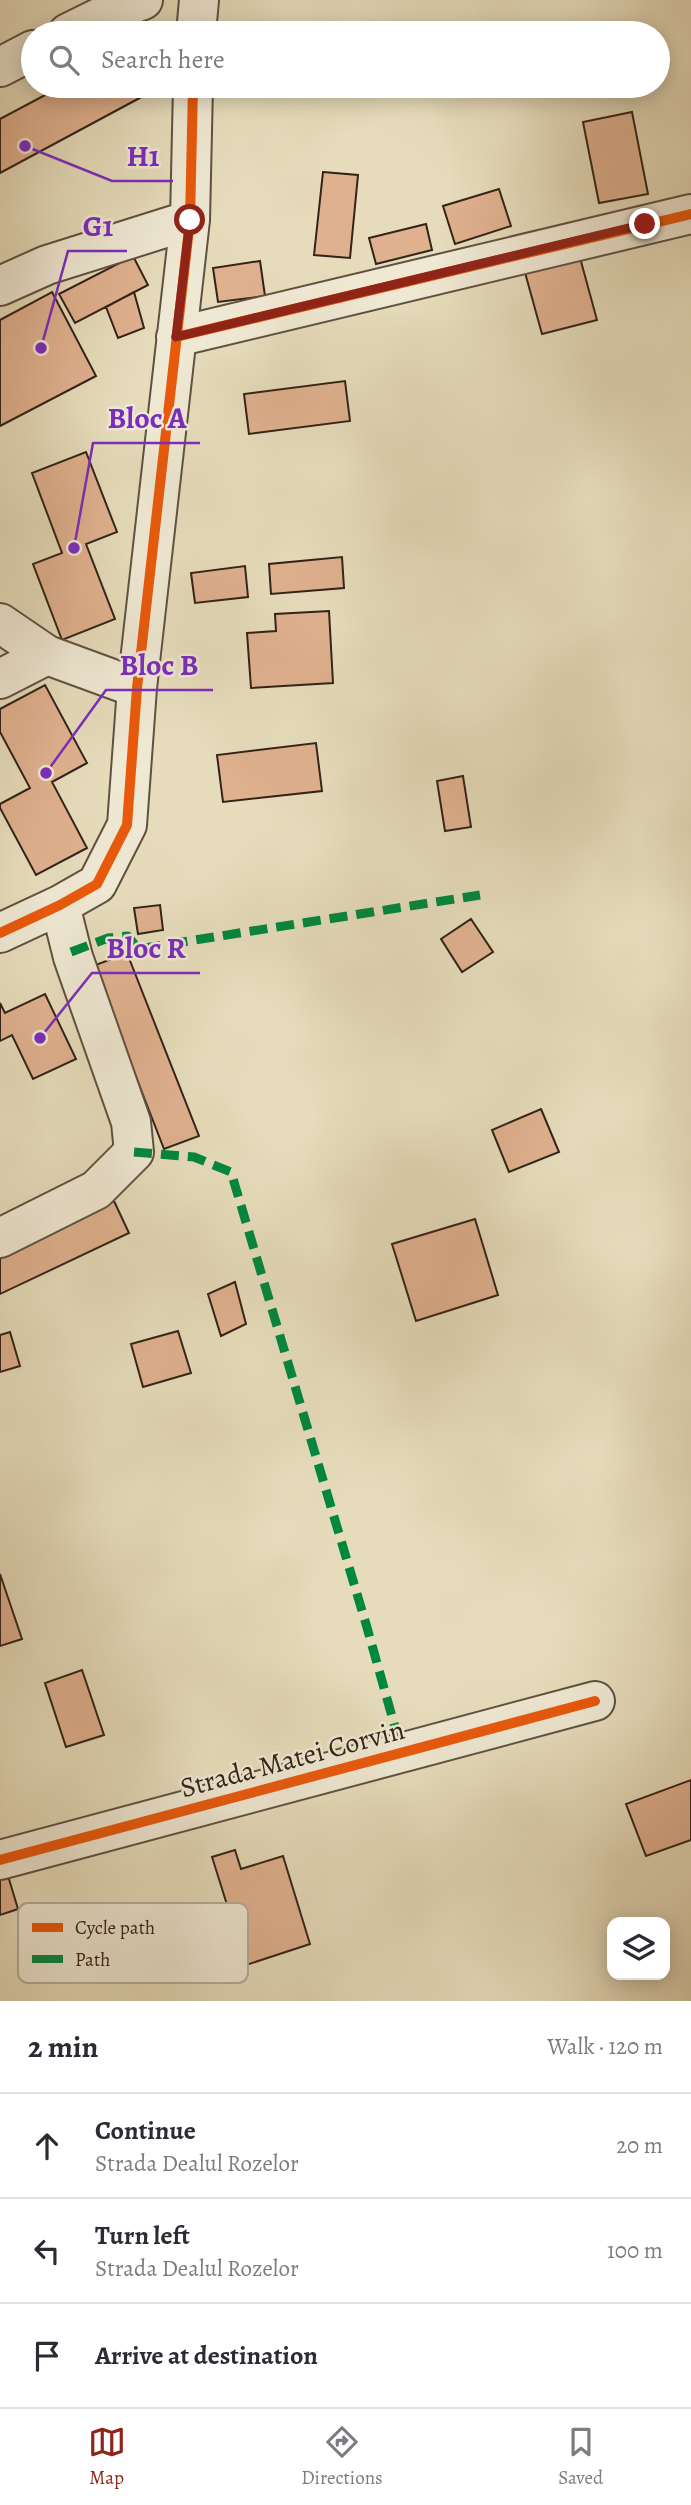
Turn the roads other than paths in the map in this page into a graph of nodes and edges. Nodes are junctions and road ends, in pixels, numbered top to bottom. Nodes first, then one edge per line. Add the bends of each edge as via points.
1 (143, 0) edge
2 (199, 0) edge
3 (93, 21) edge
4 (197, 21) edge
5 (21, 57) edge
6 (0, 67) edge
7 (193, 98) edge
8 (691, 214) edge
9 (190, 220) junction
10 (0, 286) edge
11 (176, 337) junction
12 (0, 623) edge
13 (47, 654) junction
14 (0, 679) edge
15 (137, 688) junction
16 (61, 905) junction
17 (0, 933) edge
18 (0, 1238) edge
19 (595, 1701) dead end
20 (0, 1860) edge

1 - 3 street
2 - 4 street
5 - 6 street
7 - 9 street
8 - 11 street
9 - 10 street via 47,265
9 - 11 street
11 - 15 street
12 - 13 street
13 - 14 street
13 - 15 street
15 - 16 street via 127,825 97,884
16 - 17 street
16 - 18 street via 73,957 131,1122 134,1152 96,1190
19 - 20 street, Strada Matei Corvin

